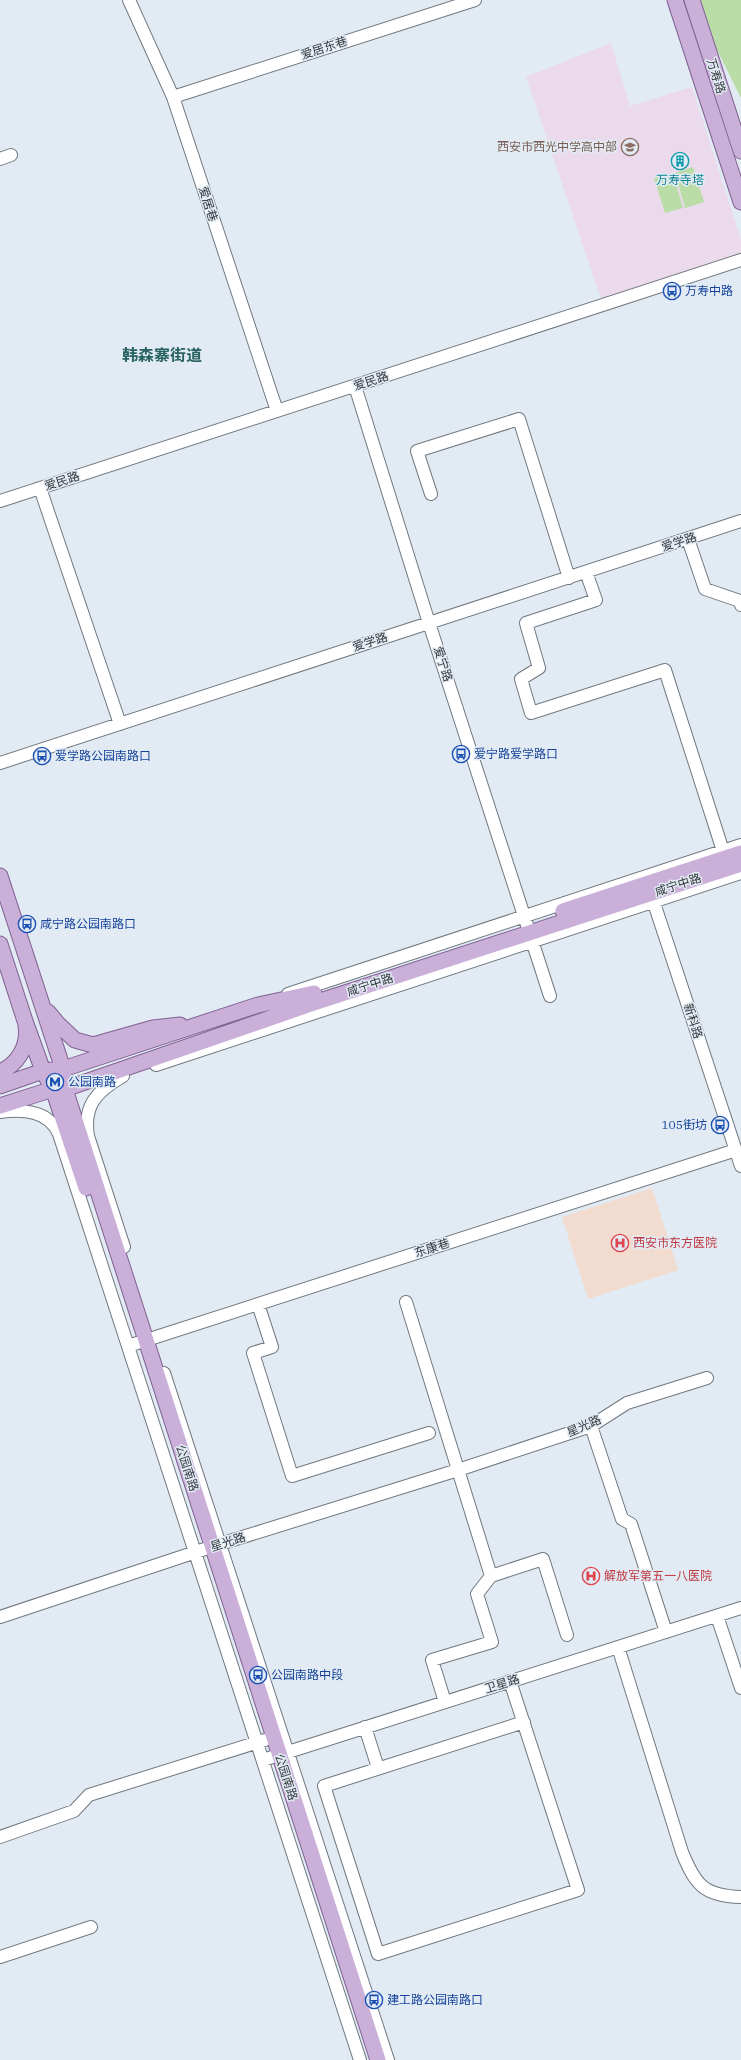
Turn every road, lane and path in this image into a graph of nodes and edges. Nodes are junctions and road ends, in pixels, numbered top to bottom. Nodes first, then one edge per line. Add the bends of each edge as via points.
1 (129, 0) edge
2 (475, 0) edge
3 (675, 0) edge
4 (692, 0) edge
5 (173, 97) junction
6 (741, 151) edge
7 (741, 202) edge
8 (741, 260) edge
9 (355, 386) junction
10 (277, 411) junction
11 (40, 488) junction
12 (431, 494) dead end
13 (0, 501) edge
14 (741, 521) edge
15 (688, 539) junction
16 (586, 572) junction
17 (569, 578) junction
18 (741, 605) edge
19 (429, 623) junction
20 (120, 724) junction
21 (0, 763) edge
22 (741, 845) edge
23 (723, 851) junction
24 (741, 853) edge
25 (741, 864) edge
26 (741, 873) edge
27 (0, 876) edge
28 (649, 889) junction
29 (529, 927) junction
30 (0, 944) edge
31 (550, 996) dead end
32 (40, 999) junction
33 (25, 1022) junction
34 (201, 1024) junction
35 (63, 1069) junction
36 (44, 1071) junction
37 (0, 1072) edge
38 (105, 1075) junction
39 (123, 1076) junction
40 (0, 1086) edge
41 (59, 1089) junction
42 (0, 1106) edge
43 (0, 1112) edge
44 (736, 1150) junction
45 (741, 1166) edge
46 (406, 1302) dead end
47 (258, 1304) junction
48 (141, 1342) junction
49 (707, 1378) dead end
50 (591, 1426) junction
51 (429, 1432) dead end
52 (458, 1470) junction
53 (208, 1548) junction
54 (491, 1576) junction
55 (741, 1608) edge
56 (716, 1616) junction
57 (0, 1617) edge
58 (666, 1632) junction
59 (567, 1635) dead end
60 (618, 1647) junction
61 (510, 1681) junction
62 (741, 1688) edge
63 (445, 1702) junction
64 (524, 1722) junction
65 (365, 1727) junction
66 (261, 1741) junction
67 (275, 1756) junction
68 (378, 1768) junction
69 (0, 1837) edge
70 (741, 1896) edge
71 (91, 1927) dead end
72 (0, 1957) edge
73 (360, 2060) edge
74 (371, 2060) edge
75 (378, 2060) edge
76 (388, 2060) edge

1 - 5 street, 爱居巷
2 - 5 street, 爱居东巷
3 - 7 main road
4 - 6 main road, 万寿路
5 - 10 street, 爱居巷
8 - 9 street, 爱民路
9 - 10 street, 爱民路
9 - 19 street, 爱宁路
10 - 11 street, 爱民路
11 - 13 street, 爱民路
11 - 20 street
12 - 17 street via 417,451 519,419
14 - 15 street, 爱学路
15 - 16 street, 爱学路
15 - 18 street via 705,589 740,601
16 - 17 street, 爱学路
16 - 23 street via 596,600 526,623 539,668 521,679 531,713 665,670
17 - 19 street, 爱学路
19 - 20 street, 爱学路
19 - 29 street, 爱宁路
20 - 21 street, 爱学路
22 - 23 street
23 - 28 street
24 - 28 main road, 咸宁中路
25 - 28 main road, 咸宁中路
26 - 28 street
27 - 32 main road, 公园南路
28 - 29 main road, 咸宁中路
28 - 44 street, 新科路
29 - 31 street, 爱宁路
29 - 34 main road, 咸宁中路 via 306,996 258,1005
29 - 38 main road, 咸宁中路
29 - 39 street
30 - 33 main road, 公园南路
32 - 34 main road via 65,1032 75,1040 88,1044 103,1044 160,1026
32 - 35 main road, 公园南路
33 - 36 main road, 公园南路
33 - 37 main road via 26,1041 20,1055 10,1068
34 - 35 main road, 咸宁中路
35 - 36 main road, 咸宁中路
35 - 41 main road, 公园南路
36 - 40 main road, 咸宁中路
36 - 41 main road, 公园南路
38 - 39 street
38 - 41 main road, 咸宁中路
39 - 48 street via 106,1087 92,1101 86,1117
41 - 42 main road, 咸宁中路
41 - 48 main road, 公园南路
43 - 48 street via 28,1111 45,1117 56,1128
44 - 45 street, 新科路
44 - 47 street, 东康巷
46 - 52 street
47 - 48 street, 东康巷
47 - 51 street via 272,1347 253,1353 292,1476
48 - 53 main road, 公园南路
49 - 50 street, 星光路 via 627,1404
50 - 52 street, 星光路
50 - 58 street via 622,1519 631,1524
52 - 53 street, 星光路
52 - 54 street
53 - 57 street, 星光路
53 - 66 main road, 公园南路
53 - 67 main road, 公园南路
54 - 59 street via 543,1559
54 - 63 street via 477,1594 492,1642 432,1660
55 - 56 street, 卫星路
56 - 58 street, 卫星路
56 - 62 street
58 - 60 street, 卫星路
60 - 61 street, 卫星路
60 - 70 street via 690,1871 696,1882 718,1894
61 - 63 street, 卫星路
61 - 64 street
63 - 65 street, 卫星路
64 - 68 street
64 - 68 street via 578,1890 378,1954 324,1786
65 - 67 street, 卫星路
65 - 68 street
66 - 67 main road, 公园南路
66 - 69 street via 89,1795 74,1811
67 - 73 street
67 - 74 main road, 公园南路
67 - 75 main road, 公园南路
67 - 76 street
71 - 72 street

